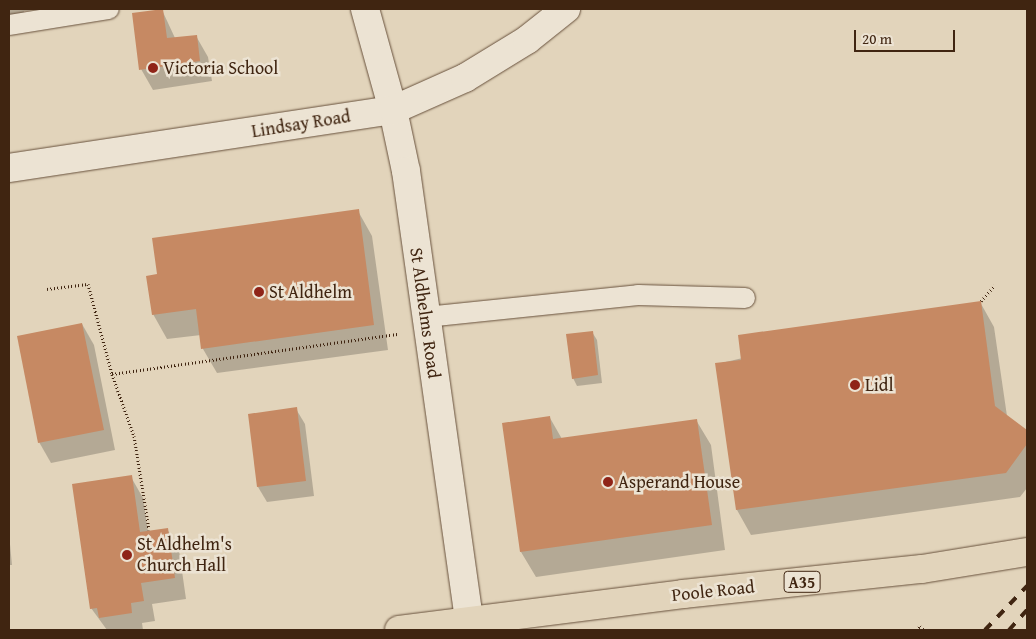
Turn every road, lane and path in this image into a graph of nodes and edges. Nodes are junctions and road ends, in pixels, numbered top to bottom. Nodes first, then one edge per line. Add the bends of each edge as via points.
1 (109, 9) edge
2 (365, 9) edge
3 (566, 9) edge
4 (9, 25) edge
5 (394, 110) junction
6 (9, 168) edge
7 (995, 285) dead end
8 (47, 289) dead end
9 (745, 298) dead end
10 (981, 301) dead end
11 (427, 323) junction
12 (112, 374) junction
13 (149, 530) dead end
14 (1027, 552) edge
15 (469, 620) junction
16 (399, 630) edge
17 (916, 630) edge
18 (924, 630) edge

1 - 4 lane
2 - 5 street, St Aldhelms Road
3 - 5 street, Lindsay Road via 527,40 465,78
5 - 6 street, Lindsay Road
5 - 11 street, St Aldhelms Road
7 - 10 path
8 - 12 path via 88,284
9 - 11 lane via 638,295
11 - 12 path
11 - 15 street, St Aldhelms Road
12 - 13 path via 134,436
14 - 15 highway, Poole Road / A35 via 922,569
15 - 16 highway, Poole Road / A35
17 - 18 path via 920,626

